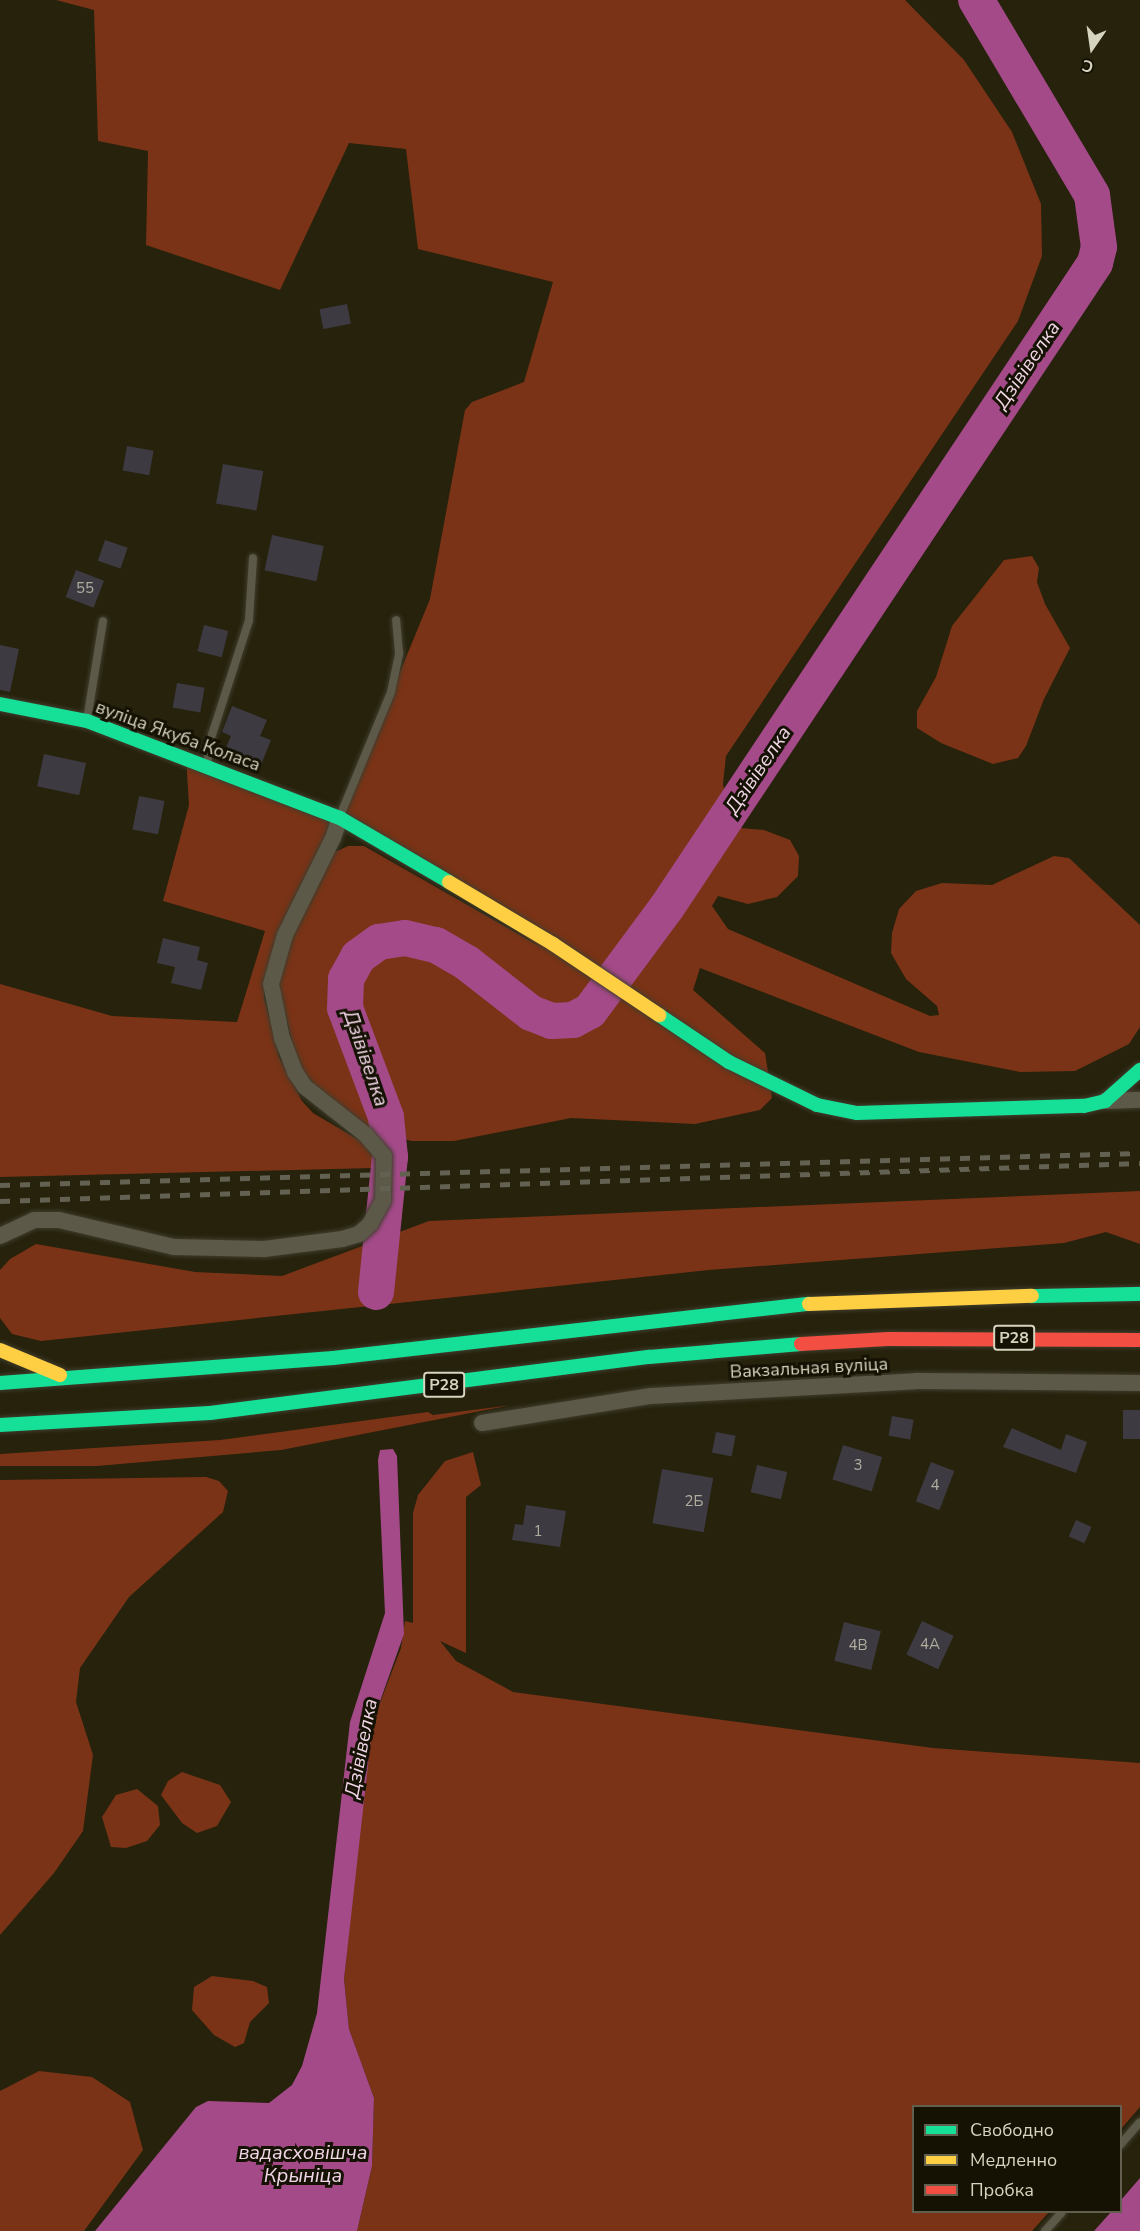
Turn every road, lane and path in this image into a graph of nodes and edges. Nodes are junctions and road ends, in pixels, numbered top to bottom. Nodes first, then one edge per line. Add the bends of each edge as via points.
1 (253, 558) dead end
2 (103, 621) dead end
3 (396, 621) dead end
4 (0, 704) edge
5 (87, 721) junction
6 (207, 765) junction
7 (340, 818) junction
8 (1140, 1070) edge
9 (1140, 1100) edge
10 (1105, 1101) junction
11 (0, 1236) edge
12 (1140, 1294) edge
13 (1140, 1340) edge
14 (0, 1350) edge
15 (74, 1381) junction
16 (0, 1383) edge
17 (1140, 1383) edge
18 (482, 1423) dead end
19 (0, 1425) edge
20 (1140, 2122) edge
21 (1122, 2143) edge
22 (1060, 2213) edge
23 (1045, 2231) edge

1 - 6 lane via 249,620 240,658 210,741
2 - 5 lane
3 - 7 lane via 399,653 392,692
4 - 5 main road, вуліца Якуба Коласа
5 - 6 main road, вуліца Якуба Коласа
6 - 7 main road, вуліца Якуба Коласа
7 - 10 main road, вуліца Якуба Коласа via 590,967 729,1062 817,1105 857,1113 897,1114 1084,1106
7 - 11 street via 285,935 271,984 282,1038 305,1087 366,1135 384,1156 383,1201 370,1224 359,1234 342,1239 264,1250 174,1247 59,1220 34,1220
8 - 10 main road
9 - 10 street
12 - 15 main road, Р28 via 885,1299 750,1308 333,1358
13 - 19 main road, Р28 via 888,1340 784,1345 649,1357 210,1413
14 - 15 main road
15 - 16 main road, Р28
17 - 18 street, Вакзальная вуліца via 916,1381 651,1396
20 - 21 lane
22 - 23 lane

